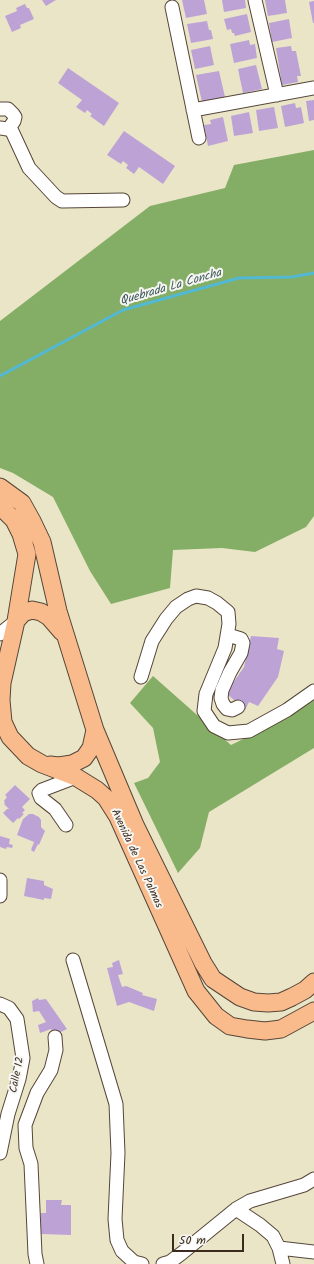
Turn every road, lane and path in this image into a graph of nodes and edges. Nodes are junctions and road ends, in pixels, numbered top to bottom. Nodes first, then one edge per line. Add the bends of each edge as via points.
1 (255, 0) edge
2 (172, 7) dead end
3 (314, 88) edge
4 (277, 95) junction
5 (0, 108) edge
6 (193, 110) junction
7 (5, 128) edge
8 (199, 138) dead end
9 (123, 200) dead end
10 (0, 487) edge
11 (0, 506) edge
12 (16, 621) junction
13 (228, 630) junction
14 (0, 634) edge
15 (65, 637) junction
16 (141, 677) dead end
17 (314, 691) edge
18 (238, 707) dead end
19 (95, 730) junction
20 (42, 764) junction
21 (76, 778) junction
22 (66, 826) dead end
23 (0, 880) edge
24 (0, 896) edge
25 (73, 960) dead end
26 (314, 982) edge
27 (0, 1004) edge
28 (314, 1011) edge
29 (55, 1037) dead end
30 (0, 1153) edge
31 (314, 1179) edge
32 (236, 1209) junction
33 (278, 1248) junction
34 (314, 1252) edge
35 (37, 1264) edge
36 (142, 1264) edge
37 (163, 1264) edge
38 (283, 1264) edge

1 - 4 street
2 - 6 street
3 - 4 street
4 - 6 street
5 - 7 street via 8,109 14,114 14,121
6 - 8 street
7 - 9 street via 29,168 56,198 62,201
10 - 15 main road, Avenida de Las Palmas via 22,503 42,542
11 - 12 main road, Avenida de Las Palmas via 14,520 27,554
12 - 14 street
12 - 15 main road via 23,613 32,610 41,612 50,617
12 - 20 main road, Avenida de Las Palmas via 2,683 1,711 10,738 28,756
13 - 16 street via 228,612 217,602 196,596 188,599 169,615 152,641
13 - 17 street via 224,648 206,694 204,711 214,726 228,733 249,731 287,710
13 - 18 street via 243,643 241,653 222,690 221,698 227,709
15 - 19 main road, Avenida de Las Palmas
19 - 20 main road via 84,758 72,764 59,766
19 - 26 main road, Avenida de Las Palmas via 135,825 213,979 240,997 268,1003 281,1002 292,997 306,990
20 - 21 main road, Avenida de Las Palmas
21 - 22 street via 39,793 41,798 55,809
21 - 28 main road, Avenida de Las Palmas via 106,798 118,817 196,991 216,1016 230,1026 265,1030 281,1029
23 - 24 street
25 - 36 street via 116,1104 117,1240 122,1251 134,1262
27 - 30 street, Calle 12 via 9,1008 17,1019 24,1058
29 - 35 street via 56,1050 51,1070 37,1093 25,1125
31 - 32 street via 304,1185 250,1201
32 - 33 street via 273,1236
32 - 37 street via 182,1253
33 - 34 street
33 - 38 street

